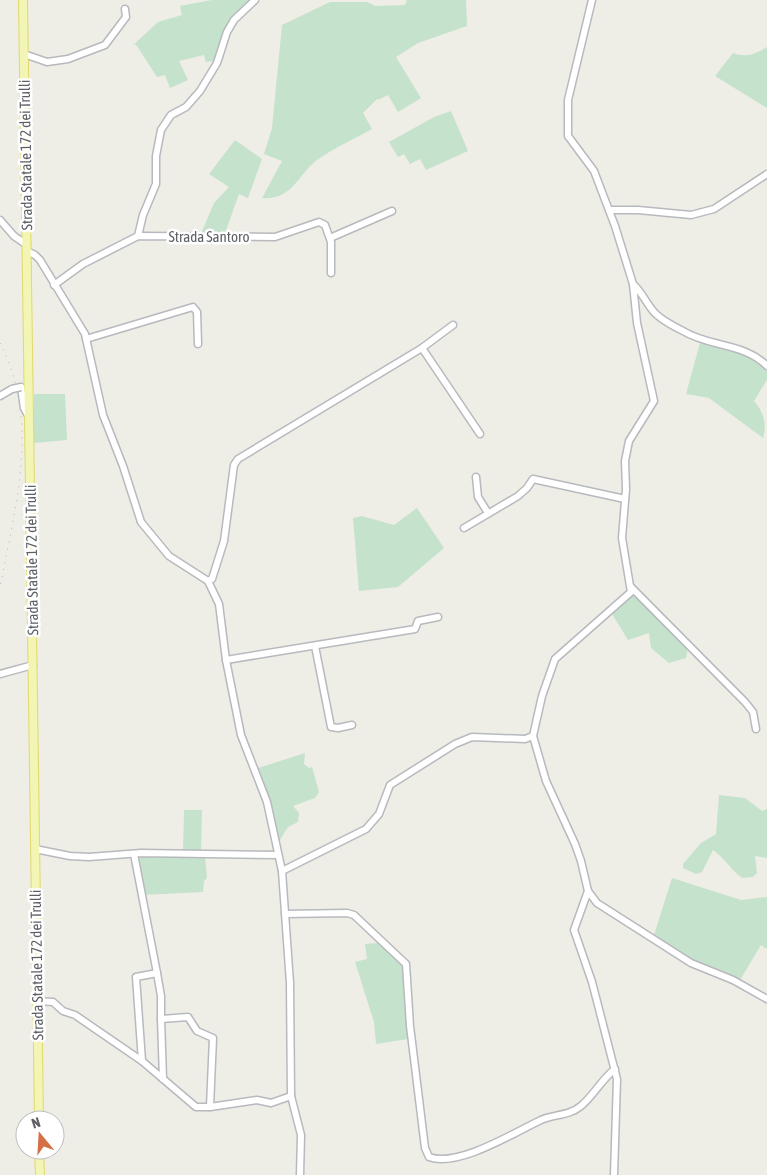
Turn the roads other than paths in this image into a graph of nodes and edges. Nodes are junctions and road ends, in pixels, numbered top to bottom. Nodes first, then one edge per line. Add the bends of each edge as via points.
1 (23, 0) edge
2 (255, 0) edge
3 (592, 0) edge
4 (126, 10) dead end
5 (24, 54) junction
6 (767, 174) edge
7 (609, 210) junction
8 (392, 211) dead end
9 (0, 220) edge
10 (138, 236) junction
11 (330, 238) junction
12 (27, 248) junction
13 (331, 273) dead end
14 (633, 284) junction
15 (54, 285) junction
16 (453, 325) dead end
17 (86, 339) junction
18 (198, 344) dead end
19 (422, 348) junction
20 (767, 366) edge
21 (0, 396) edge
22 (29, 418) junction
23 (480, 434) dead end
24 (476, 478) dead end
25 (624, 499) junction
26 (488, 513) junction
27 (464, 528) dead end
28 (208, 581) junction
29 (631, 587) junction
30 (438, 617) dead end
31 (315, 646) junction
32 (226, 660) junction
33 (33, 665) junction
34 (0, 674) edge
35 (352, 724) dead end
36 (756, 729) dead end
37 (533, 736) junction
38 (35, 849) junction
39 (134, 854) junction
40 (278, 855) junction
41 (282, 871) junction
42 (588, 891) junction
43 (285, 914) junction
44 (157, 973) junction
45 (767, 999) edge
46 (38, 1001) junction
47 (161, 1019) junction
48 (142, 1061) junction
49 (615, 1069) junction
50 (163, 1079) junction
51 (292, 1096) junction
52 (210, 1107) junction
53 (39, 1110) edge
54 (39, 1160) edge
55 (40, 1175) edge
56 (300, 1175) edge
57 (614, 1175) edge

1 - 5 main road, Strada Statale 172 dei Trulli
2 - 10 street via 234,20 217,63 200,91 186,107 171,115 161,130 156,156 156,184
3 - 7 street via 568,100 568,136 594,170
4 - 5 street via 126,17 105,45 52,62
5 - 12 main road, Strada Statale 172 dei Trulli
6 - 7 street via 714,209 691,215
7 - 14 street
8 - 11 street
9 - 12 street
10 - 11 street, Strada Santoro via 276,237 321,222
10 - 15 street, Strada Santoro via 83,264
11 - 13 street
12 - 15 street via 40,260
12 - 22 main road, Strada Statale 172 dei Trulli
14 - 20 street via 655,314 684,332 699,340 751,354
14 - 25 street via 637,324 654,401 629,441
15 - 17 street
16 - 19 street
17 - 18 street via 193,307 197,312
17 - 28 street via 103,415 141,522 169,556
19 - 23 street
19 - 28 street via 238,459 234,465 224,540 212,579
21 - 22 street, bridge via 21,387
22 - 33 main road, Strada Statale 172 dei Trulli
24 - 26 street via 478,497
25 - 26 street via 533,479 524,492
25 - 29 street via 622,538
26 - 27 street
28 - 32 street via 219,604
29 - 36 street via 745,702 753,712
29 - 37 street via 628,596 555,658
30 - 31 street via 418,621 415,629
31 - 32 street
31 - 35 street via 331,726 338,728
32 - 40 street via 241,735 266,802
33 - 34 street
33 - 38 main road, Strada Statale 172 dei Trulli
37 - 41 street via 525,739 472,737 462,740 390,785 379,814 366,829
37 - 42 street via 546,781 581,860
38 - 39 street via 70,856
38 - 46 main road, Strada Statale 172 dei Trulli
39 - 40 street
39 - 44 street
40 - 41 street
41 - 43 street
42 - 45 street via 597,903 690,963 733,980
42 - 49 street via 574,930 592,982
43 - 49 street via 354,915 406,964 410,1026 425,1148 429,1158 435,1160 482,1149 542,1120 575,1110
43 - 51 street
44 - 47 street
44 - 48 street via 136,977
46 - 48 street via 52,1002
46 - 53 main road, Strada Statale 172 dei Trulli
47 - 50 street
47 - 52 street via 188,1017 197,1031 213,1038
48 - 50 street
49 - 57 street via 618,1088
50 - 52 street via 196,1107
51 - 52 street via 271,1103 257,1100
51 - 56 street via 301,1135
54 - 55 main road

